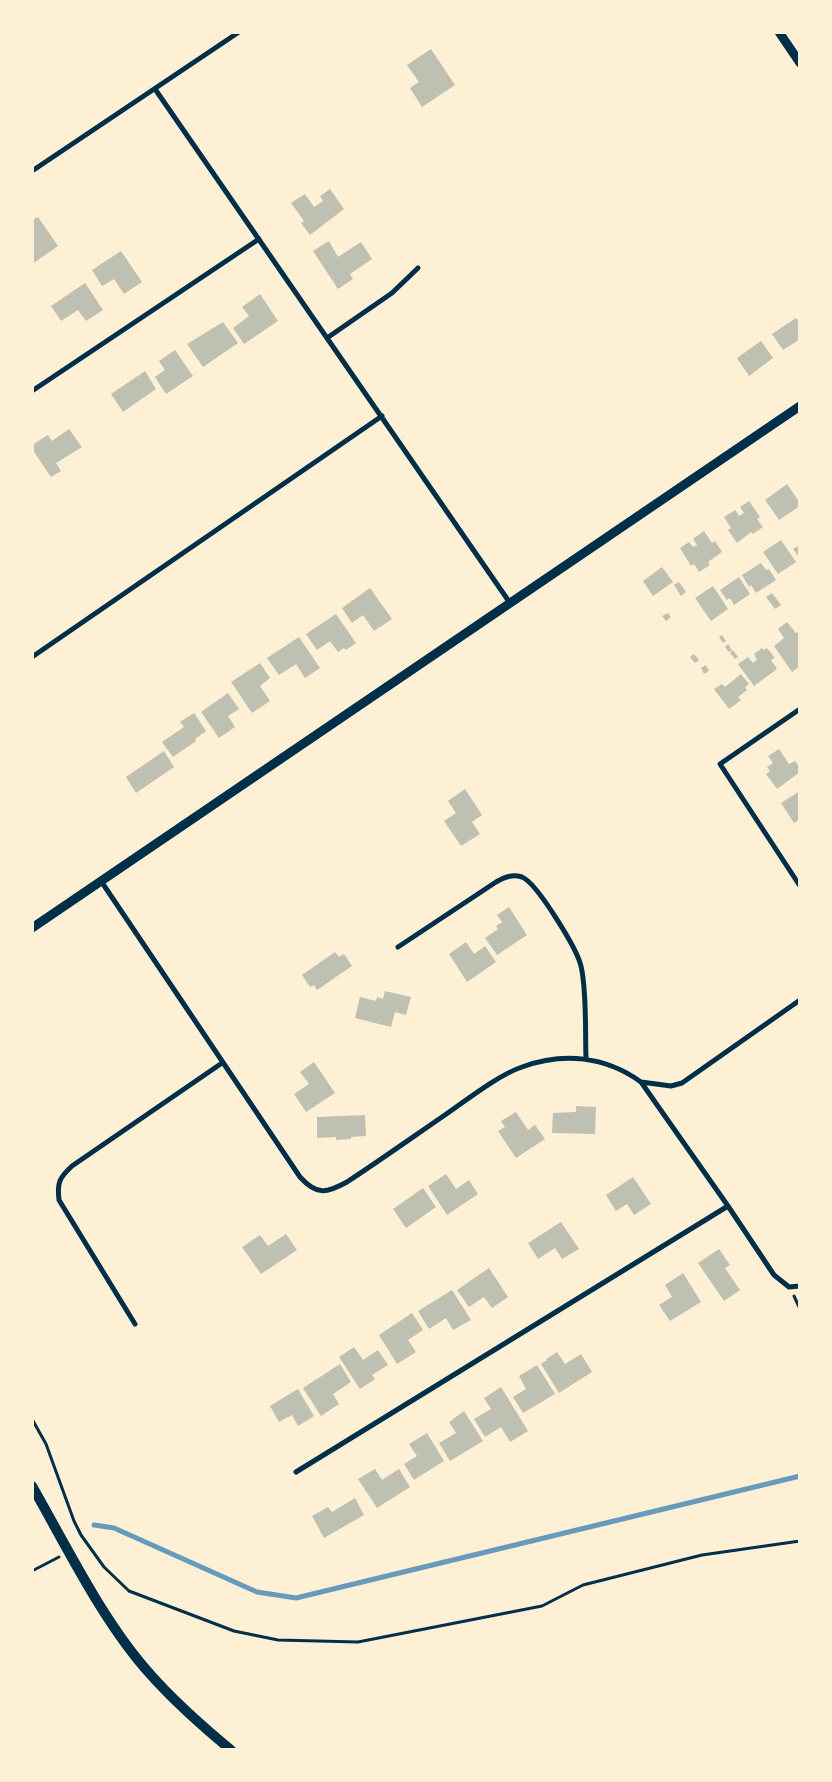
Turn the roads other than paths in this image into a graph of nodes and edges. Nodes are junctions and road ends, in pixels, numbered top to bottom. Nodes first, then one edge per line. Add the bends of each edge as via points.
1 (239, 32) edge
2 (779, 32) edge
3 (800, 63) edge
4 (155, 88) junction
5 (32, 171) edge
6 (259, 239) junction
7 (418, 268) dead end
8 (327, 338) junction
9 (32, 391) edge
10 (800, 406) edge
11 (382, 416) junction
12 (510, 604) junction
13 (32, 657) edge
14 (800, 708) edge
15 (101, 881) junction
16 (800, 886) edge
17 (32, 928) edge
18 (398, 948) dead end
19 (800, 1000) edge
20 (586, 1058) junction
21 (222, 1063) junction
22 (641, 1082) junction
23 (728, 1206) junction
24 (800, 1286) edge
25 (134, 1324) dead end
26 (296, 1472) dead end
27 (32, 1486) edge
28 (230, 1750) edge

1 - 4 street
2 - 3 street
4 - 5 street
4 - 6 street
6 - 8 street
6 - 9 street
7 - 8 street via 392,293
8 - 11 street
10 - 12 street
11 - 12 street
11 - 13 street
12 - 15 street
14 - 16 street via 720,764
15 - 17 street
15 - 21 street
18 - 20 street via 506,876 524,878 533,886 577,954 583,981
19 - 22 street via 694,1076 671,1086
20 - 21 street via 556,1058 520,1067 348,1182 320,1192 300,1177
20 - 22 street via 612,1066
21 - 25 street via 62,1175 58,1187 59,1200
22 - 23 street
23 - 24 street via 774,1275 789,1287
23 - 26 street
27 - 28 main road via 119,1634 182,1707

